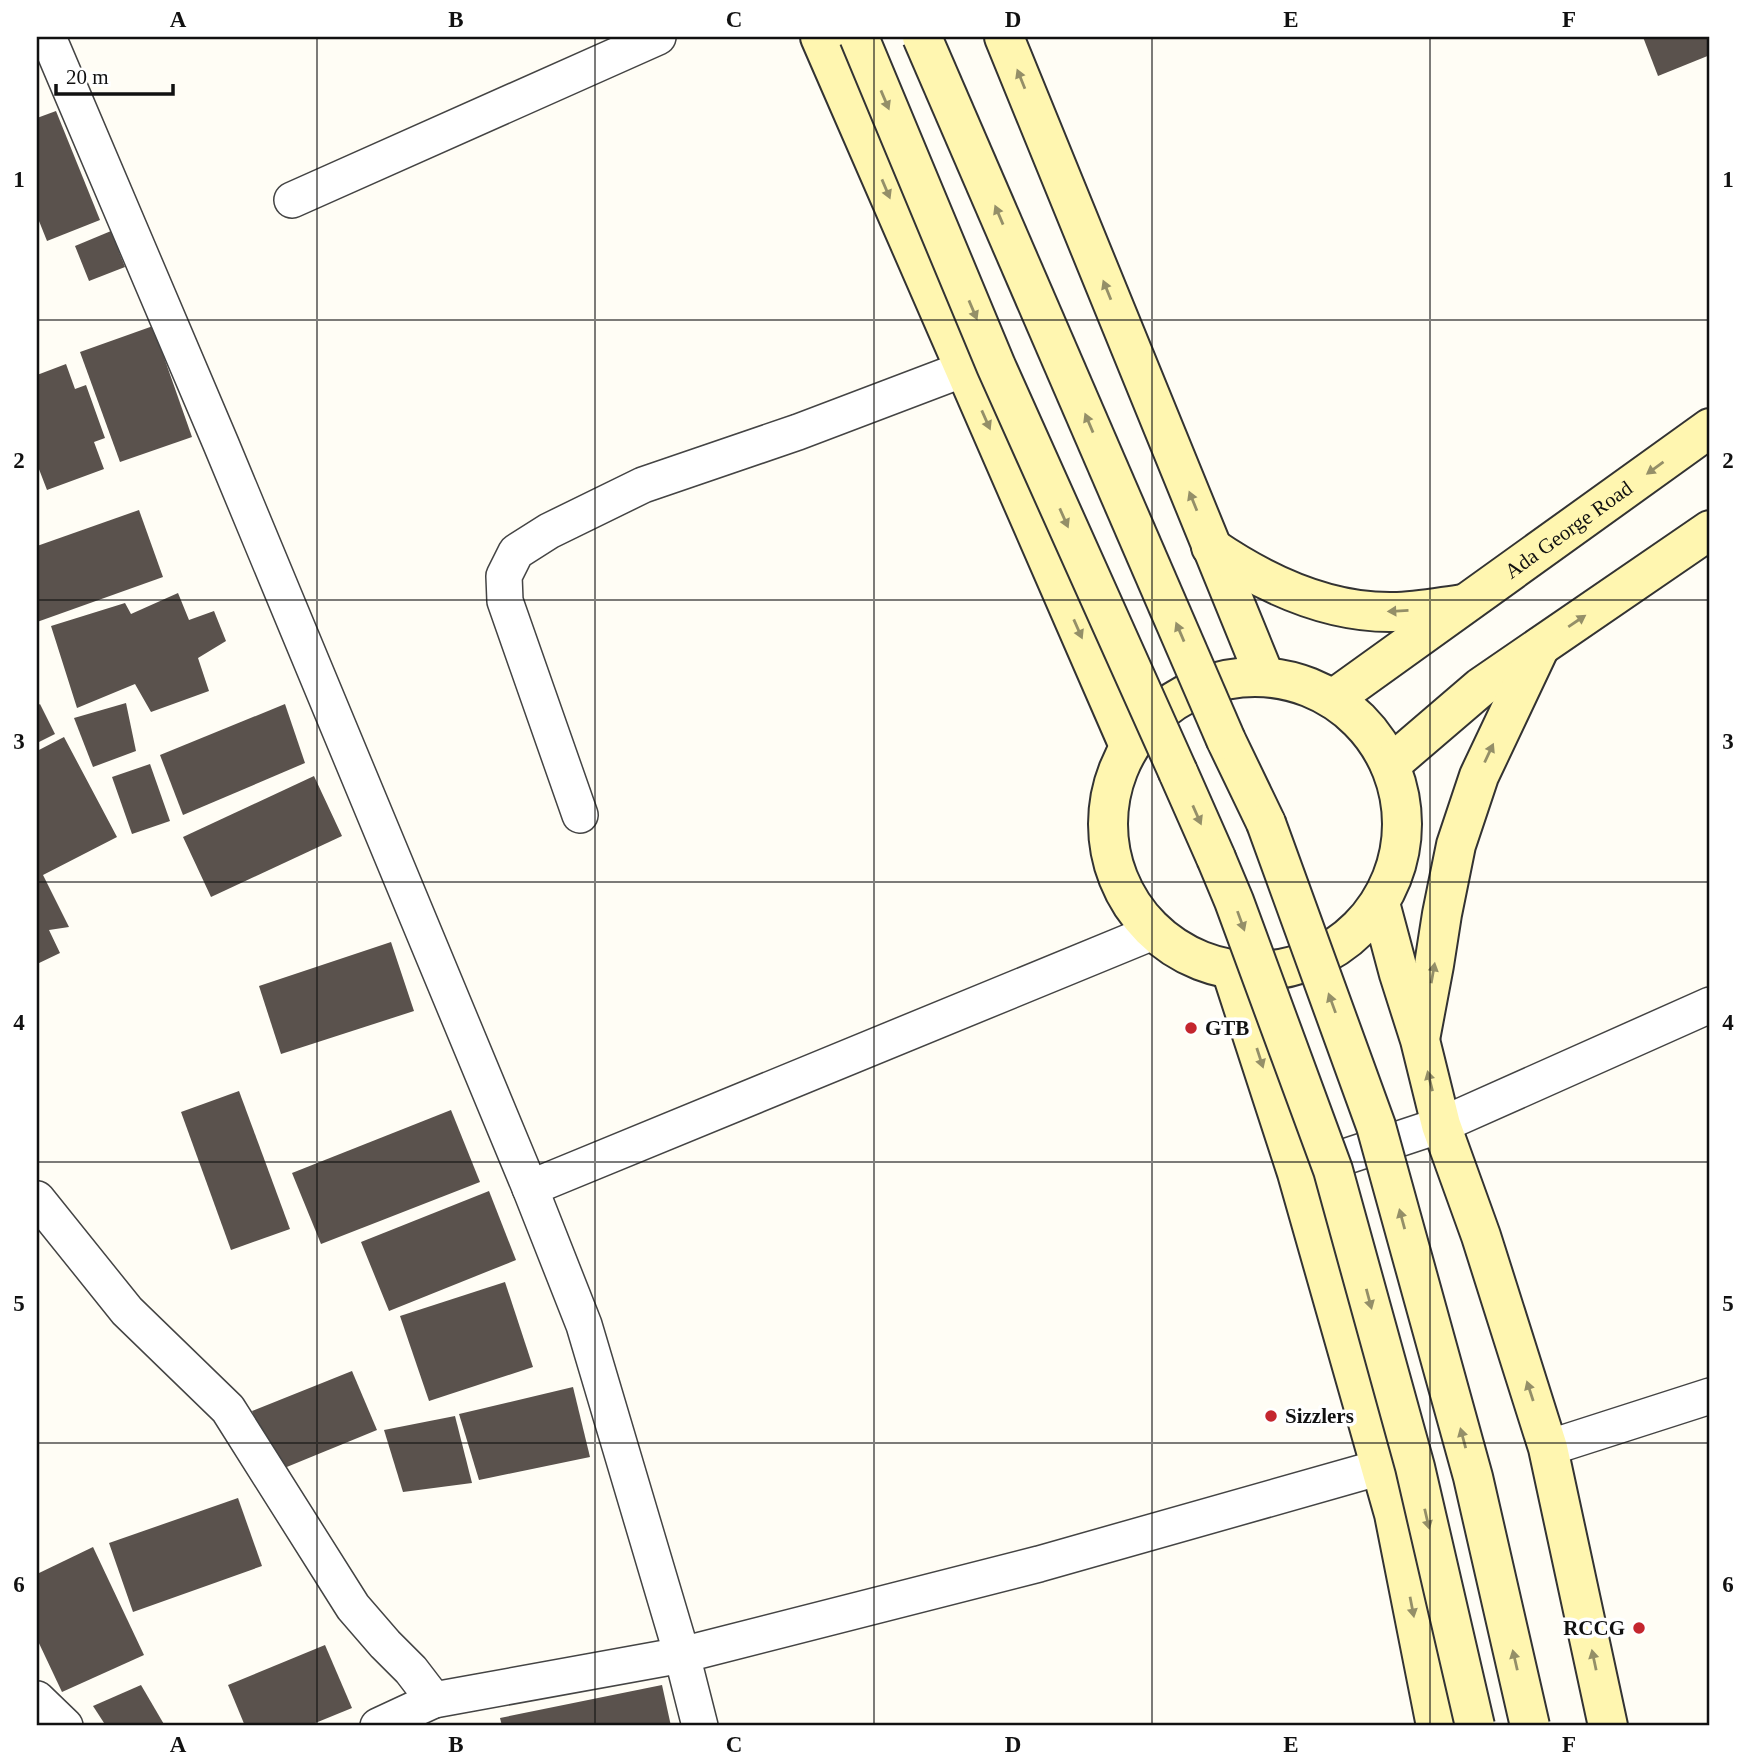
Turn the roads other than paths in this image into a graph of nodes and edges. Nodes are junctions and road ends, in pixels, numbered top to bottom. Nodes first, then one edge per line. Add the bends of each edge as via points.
1 (48, 37) edge
2 (658, 37) edge
3 (820, 37) edge
4 (859, 37) edge
5 (922, 37) edge
6 (1004, 37) edge
7 (292, 200) dead end
8 (964, 369) junction
9 (1710, 428) edge
10 (1710, 530) edge
11 (1211, 547) junction
12 (1465, 604) junction
13 (1540, 647) junction
14 (1265, 677) junction
15 (1333, 699) junction
16 (1129, 746) junction
17 (1390, 765) junction
18 (580, 815) dead end
19 (1380, 903) junction
20 (1153, 932) junction
21 (1231, 970) junction
22 (1710, 1005) edge
23 (1420, 1040) junction
24 (1441, 1125) junction
25 (1297, 1173) junction
26 (530, 1188) junction
27 (37, 1199) edge
28 (1710, 1396) edge
29 (1548, 1448) junction
30 (1381, 1467) junction
31 (682, 1655) junction
32 (37, 1699) edge
33 (434, 1700) junction
34 (65, 1726) edge
35 (378, 1726) edge
36 (700, 1726) edge
37 (1436, 1726) edge
38 (1475, 1726) edge
39 (1530, 1726) edge
40 (1608, 1726) edge

1 - 26 street
2 - 7 street
3 -> 8 main road
4 -> 38 main road, bridge via 996,366 1234,901 1333,1170 1415,1467
39 -> 5 main road, bridge via 1473,1476 1376,1126 1325,982 1266,823
11 -> 6 main road
8 -> 16 main road
8 - 18 street via 643,485 516,552 504,576 505,601
9 -> 12 main road, Ada George Road
13 -> 10 main road
12 -> 11 main road via 1395,612 1312,600 1285,590
11 - 14 main road
12 - 15 main road, Ada George Road
13 - 17 main road via 1481,687
23 -> 13 main road via 1456,845 1479,776
14 - 15 main road
14 - 16 main road via 1221,680 1194,689 1168,704
15 - 17 main road via 1375,739
16 - 20 main road via 1109,799 1109,847 1120,884
17 - 19 main road via 1400,792 1401,850
19 - 21 main road via 1356,933 1315,960 1288,969
19 - 23 main road
20 - 21 main road via 1176,949
20 - 26 street
21 -> 25 main road
22 - 24 street
24 -> 23 main road
24 - 25 street
29 -> 24 main road
25 - 30 main road
26 - 31 street via 584,1325
27 - 33 street via 127,1311 228,1409 353,1606
28 - 29 street
40 -> 29 main road
30 - 31 street via 1039,1564
30 -> 37 main road
31 - 33 street
31 - 36 street
32 - 34 street
33 - 35 street

